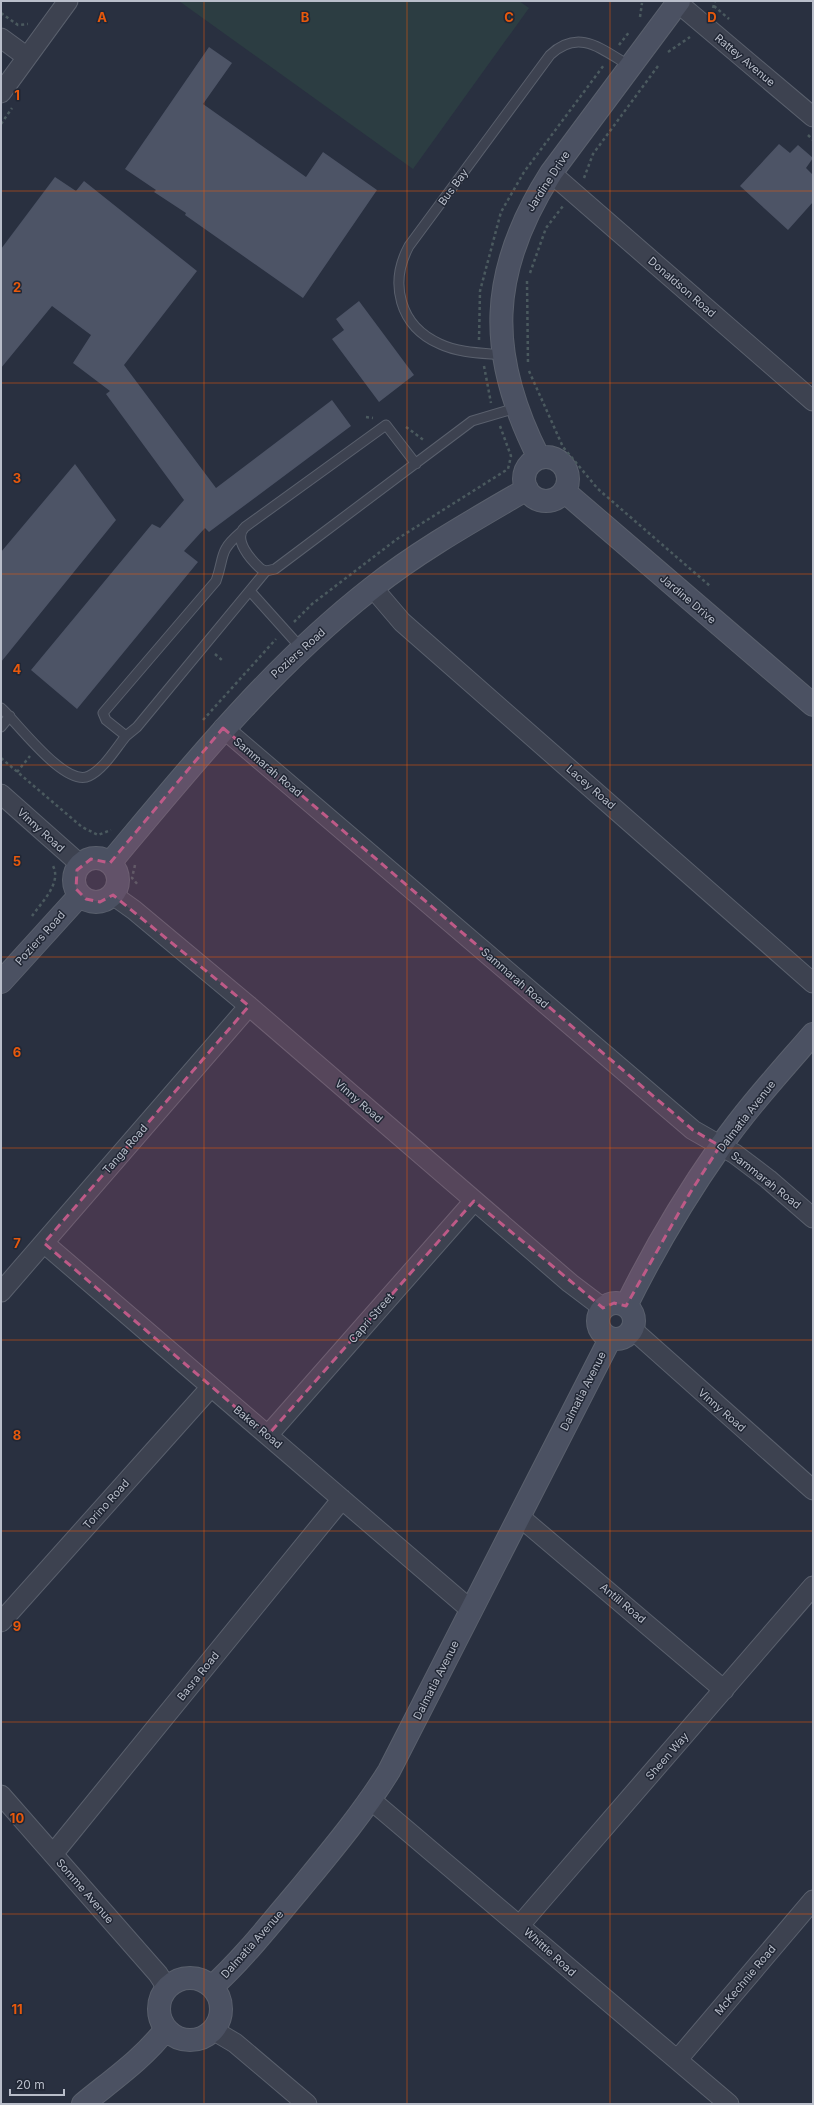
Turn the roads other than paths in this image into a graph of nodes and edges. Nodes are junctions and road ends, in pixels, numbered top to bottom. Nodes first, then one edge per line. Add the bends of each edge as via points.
1 (68, 1) edge
2 (676, 2) edge
3 (1, 38) edge
4 (27, 57) junction
5 (630, 66) junction
6 (1, 93) edge
7 (813, 117) edge
8 (551, 173) junction
9 (503, 355) junction
10 (813, 401) edge
11 (508, 405) junction
12 (539, 458) junction
13 (416, 464) junction
14 (527, 489) junction
15 (564, 491) junction
16 (240, 533) junction
17 (266, 571) junction
18 (373, 588) junction
19 (250, 591) junction
20 (302, 649) junction
21 (813, 705) edge
22 (1, 708) edge
23 (10, 716) junction
24 (1, 727) edge
25 (223, 728) junction
26 (126, 736) junction
27 (1, 794) edge
28 (110, 863) junction
29 (81, 865) junction
30 (80, 895) junction
31 (113, 895) junction
32 (1, 982) edge
33 (813, 983) edge
34 (249, 1006) junction
35 (813, 1034) edge
36 (720, 1146) junction
37 (474, 1201) junction
38 (813, 1218) edge
39 (44, 1242) junction
40 (1, 1292) edge
41 (626, 1306) junction
42 (603, 1308) junction
43 (632, 1329) junction
44 (610, 1339) junction
45 (211, 1387) junction
46 (268, 1435) junction
47 (813, 1490) edge
48 (342, 1499) junction
49 (520, 1517) junction
50 (813, 1586) edge
51 (472, 1611) junction
52 (1, 1622) edge
53 (724, 1690) junction
54 (1, 1795) edge
55 (371, 1800) junction
56 (53, 1854) junction
57 (813, 1900) edge
58 (520, 1925) junction
59 (212, 1987) junction
60 (168, 1988) junction
61 (166, 2029) junction
62 (213, 2030) junction
63 (678, 2059) junction
64 (83, 2104) edge
65 (307, 2104) edge
66 (729, 2104) edge

1 - 4 street
2 - 5 street, Jardine Drive
2 - 7 street, Rattey Avenue
3 - 4 street
4 - 6 street
5 - 8 street, Jardine Drive
5 - 9 lane, Bus Bay via 592,45 579,41 560,46 550,55 409,246 401,261 399,296 406,312 428,338 453,348
8 - 9 street, Jardine Drive via 532,203 507,268 501,304 500,332
8 - 10 street, Donaldson Road
9 - 11 street, Jardine Drive
11 - 12 street, Jardine Drive
11 - 13 lane via 472,421
12 - 14 street via 533,461 526,471
12 - 15 street via 552,458 564,465 568,478
13 - 16 lane via 386,425
13 - 17 lane via 275,569
14 - 15 street via 538,499 545,501 553,500
14 - 18 street, Poziers Road via 437,543
15 - 21 street, Jardine Drive
16 - 17 lane via 240,541 257,566
16 - 26 lane via 227,544 216,581 103,713 106,720
17 - 19 lane
18 - 20 street, Poziers Road
18 - 33 street, Lacey Road via 402,622
19 - 20 lane
19 - 26 lane via 137,727
20 - 25 street, Poziers Road via 276,672
22 - 23 lane
23 - 24 lane
23 - 26 lane via 37,748 79,778 89,777 100,768
25 - 28 street, Poziers Road
25 - 36 street, Sammarah Road via 693,1130
27 - 29 street, Vinny Road
28 - 29 street via 104,859 91,859
28 - 31 street via 118,874
29 - 30 street via 75,877 76,890
30 - 31 street via 100,902
30 - 32 street, Poziers Road
31 - 34 street, Vinny Road
34 - 37 street, Vinny Road
34 - 39 street, Tanga Road
35 - 36 street, Dalmatia Avenue via 747,1110
36 - 38 street, Sammarah Road via 768,1179
36 - 41 street, Dalmatia Avenue via 665,1234
37 - 42 street, Vinny Road
37 - 46 street, Capri Street
39 - 40 street, Tanga Road
39 - 45 street, Baker Road
41 - 42 street via 614,1303
41 - 43 street via 633,1317
42 - 44 street via 597,1319 598,1326
43 - 44 street via 623,1338
43 - 47 street, Vinny Road
44 - 49 street, Dalmatia Avenue via 591,1372
45 - 46 street, Baker Road
45 - 52 street, Torino Road
46 - 48 street, Baker Road
48 - 51 street, Baker Road
48 - 56 street, Basra Road
49 - 51 street, Dalmatia Avenue
49 - 53 street, Antill Road
50 - 53 street, Sheen Way
51 - 55 street, Dalmatia Avenue via 389,1771
53 - 58 street, Sheen Way
54 - 56 street, Somme Avenue
55 - 58 street, Whittle Road
55 - 59 street, Dalmatia Avenue via 262,1934
56 - 60 street, Somme Avenue
57 - 63 street, McKechnie Road
58 - 63 street, Whittle Road via 602,1998
59 - 60 street via 198,1979 189,1978
59 - 62 street via 220,2000 221,2008 218,2023
60 - 61 street via 162,1996 159,2013
61 - 62 street via 172,2035 189,2040 206,2036
61 - 64 street via 153,2046
62 - 65 street via 235,2043
63 - 66 street, Whittle Road

